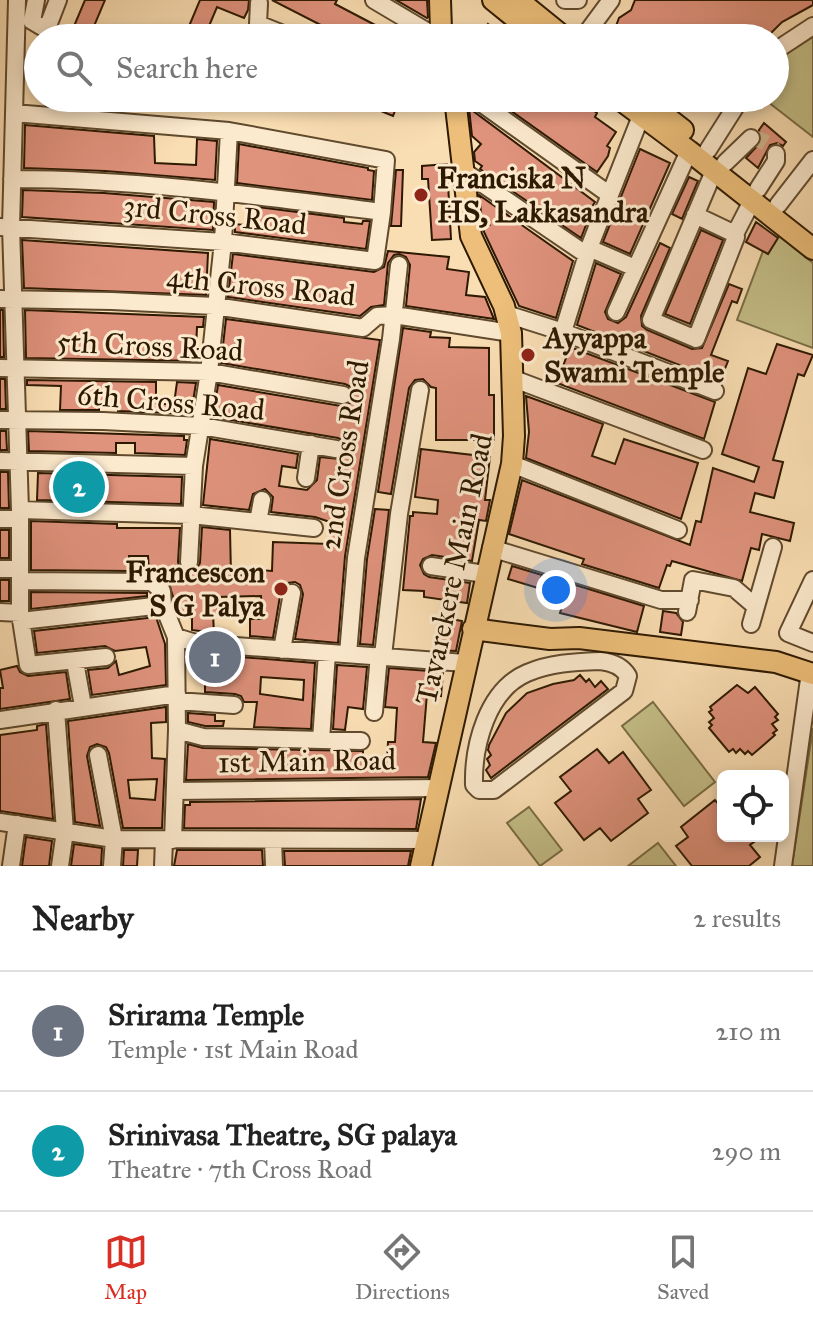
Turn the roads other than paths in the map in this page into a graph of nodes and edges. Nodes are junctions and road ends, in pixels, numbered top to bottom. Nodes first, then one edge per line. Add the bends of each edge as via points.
1 (17, 0) edge
2 (36, 0) edge
3 (58, 0) edge
4 (374, 0) edge
5 (440, 0) edge
6 (448, 0) edge
7 (493, 0) edge
8 (518, 0) edge
9 (565, 0) edge
10 (578, 0) edge
11 (611, 0) edge
12 (259, 3) dead end
13 (37, 24) edge
14 (49, 24) edge
15 (258, 24) edge
16 (414, 24) edge
17 (441, 24) edge
18 (449, 24) edge
19 (523, 24) edge
20 (557, 24) edge
21 (590, 24) edge
22 (813, 26) edge
23 (789, 42) edge
24 (459, 112) edge
25 (479, 112) edge
26 (639, 112) edge
27 (648, 112) edge
28 (730, 112) edge
29 (14, 113) junction
30 (229, 131) junction
31 (751, 138) dead end
32 (699, 150) junction
33 (776, 154) dead end
34 (813, 160) edge
35 (719, 167) junction
36 (462, 170) junction
37 (8, 176) edge
38 (227, 192) junction
39 (610, 195) junction
40 (755, 195) junction
41 (778, 205) junction
42 (382, 212) junction
43 (695, 215) junction
44 (6, 227) edge
45 (813, 233) edge
46 (735, 234) junction
47 (223, 242) junction
48 (813, 249) edge
49 (588, 252) junction
50 (399, 265) dead end
51 (635, 268) junction
52 (7, 298) edge
53 (214, 306) junction
54 (616, 312) dead end
55 (394, 315) junction
56 (509, 323) junction
57 (563, 332) junction
58 (8, 368) edge
59 (209, 372) junction
60 (514, 379) junction
61 (420, 390) dead end
62 (715, 391) dead end
63 (343, 395) dead end
64 (8, 419) edge
65 (201, 426) junction
66 (311, 444) junction
67 (336, 449) dead end
68 (703, 450) dead end
69 (0, 461) edge
70 (18, 461) junction
71 (512, 464) junction
72 (194, 466) junction
73 (306, 478) dead end
74 (262, 500) dead end
75 (20, 514) junction
76 (191, 515) junction
77 (0, 519) edge
78 (258, 522) junction
79 (314, 528) dead end
80 (678, 530) dead end
81 (773, 547) dead end
82 (491, 548) junction
83 (189, 562) dead end
84 (431, 566) dead end
85 (0, 569) edge
86 (485, 574) junction
87 (20, 575) junction
88 (813, 580) edge
89 (292, 593) dead end
90 (163, 605) junction
91 (755, 606) junction
92 (0, 612) edge
93 (20, 617) junction
94 (474, 624) junction
95 (751, 624) dead end
96 (176, 637) junction
97 (575, 637) junction
98 (813, 643) edge
99 (282, 650) junction
100 (600, 651) junction
101 (327, 653) junction
102 (348, 654) junction
103 (381, 656) junction
104 (106, 657) dead end
105 (75, 662) junction
106 (576, 662) junction
107 (465, 663) junction
108 (811, 673) edge
109 (177, 698) junction
110 (234, 705) dead end
111 (83, 706) junction
112 (56, 710) junction
113 (374, 712) dead end
114 (0, 720) edge
115 (177, 730) junction
116 (321, 740) junction
117 (361, 741) dead end
118 (98, 755) dead end
119 (438, 788) junction
120 (176, 791) junction
121 (9, 823) edge
122 (65, 831) junction
123 (114, 839) junction
124 (169, 840) junction
125 (273, 840) junction
126 (427, 840) junction
127 (11, 866) edge
128 (60, 866) edge
129 (112, 866) edge
130 (163, 866) edge
131 (274, 866) edge
132 (421, 866) edge
133 (783, 866) edge

1 - 29 street
2 - 13 street via 32,21
3 - 14 street
4 - 16 street
5 - 17 main road
6 - 18 main road
7 - 19 main road
8 - 20 main road
9 - 10 street
11 - 21 street
12 - 15 street
22 - 23 street
24 - 36 main road, Tavarekere Main Road
25 - 39 street
26 - 39 street
27 - 32 main road
28 - 32 street
29 - 30 street
29 - 37 street
30 - 38 street
30 - 42 street via 386,160
31 - 35 street
32 - 35 main road
32 - 51 street
33 - 40 street
34 - 41 street
35 - 40 main road
35 - 43 street
36 - 49 street
36 - 56 main road, Tavarekere Main Road via 471,236
37 - 38 street
37 - 44 street
38 - 42 street
38 - 47 street
39 - 49 street
40 - 41 main road
40 - 46 street
40 - 48 main road
41 - 45 main road
42 - 47 street, 3rd Cross Road via 375,261
43 - 46 street
43 - 46 street via 651,320 696,339
44 - 47 street, 3rd Cross Road
44 - 52 street
47 - 53 street
49 - 51 street
49 - 57 street
50 - 55 street, 2nd Cross Road
51 - 54 street
52 - 53 street, 4th Cross Road
52 - 58 street
53 - 55 street, 4th Cross Road via 363,328 377,316
53 - 59 street
55 - 56 street, 4th Cross Road
55 - 102 street, 2nd Cross Road via 356,558
56 - 57 street, 4th Cross Road
56 - 60 main road, Tavarekere Main Road
57 - 62 street, 4th Cross Road
58 - 59 street, 5th Cross Road
58 - 64 street
59 - 63 street, 5th Cross Road
59 - 65 street
60 - 68 street
60 - 71 main road, Tavarekere Main Road
61 - 103 street
64 - 65 street, 6th Cross Road
64 - 70 street
65 - 66 street, 6th Cross Road
65 - 72 street
66 - 67 street, 6th Cross Road
66 - 73 street
69 - 70 street
70 - 72 street
70 - 75 street
71 - 80 street
71 - 82 main road, Tavarekere Main Road
72 - 76 street
74 - 78 street
75 - 76 street
75 - 77 street
75 - 87 street
76 - 78 street
76 - 83 street
78 - 79 street
81 - 91 street
82 - 86 main road, Tavarekere Main Road
82 - 91 street via 688,606 693,580 734,588
84 - 86 street
85 - 87 street
86 - 94 main road, Tavarekere Main Road
87 - 90 street via 152,582 162,591
87 - 93 street
88 - 98 street via 788,633
89 - 99 street
90 - 93 street
90 - 96 street
91 - 95 street
92 - 93 street
93 - 105 street via 22,662
94 - 97 main road via 550,639
94 - 107 main road, Tavarekere Main Road
96 - 99 street
96 - 109 street
97 - 100 main road
97 - 106 street
99 - 101 street
100 - 106 street
100 - 106 street via 624,669 624,691 494,790 479,790 473,761 482,726 499,696 523,674
100 - 108 main road via 776,662
101 - 102 street
101 - 116 street
102 - 103 street
103 - 107 street
103 - 113 street
104 - 105 street
105 - 111 street
107 - 119 main road, Tavarekere Main Road
108 - 133 street
109 - 110 street
109 - 111 street
109 - 115 street
111 - 112 street
112 - 114 street
112 - 122 street
115 - 116 street via 203,737
115 - 120 street
116 - 117 street
118 - 123 street
119 - 120 street, 1st Main Road
119 - 126 main road, Tavarekere Main Road
120 - 124 street
121 - 122 street
121 - 127 street
122 - 123 street
122 - 128 street
123 - 124 street
123 - 129 street
124 - 125 street
124 - 130 street
125 - 126 street
125 - 131 street
126 - 132 main road, Tavarekere Main Road

